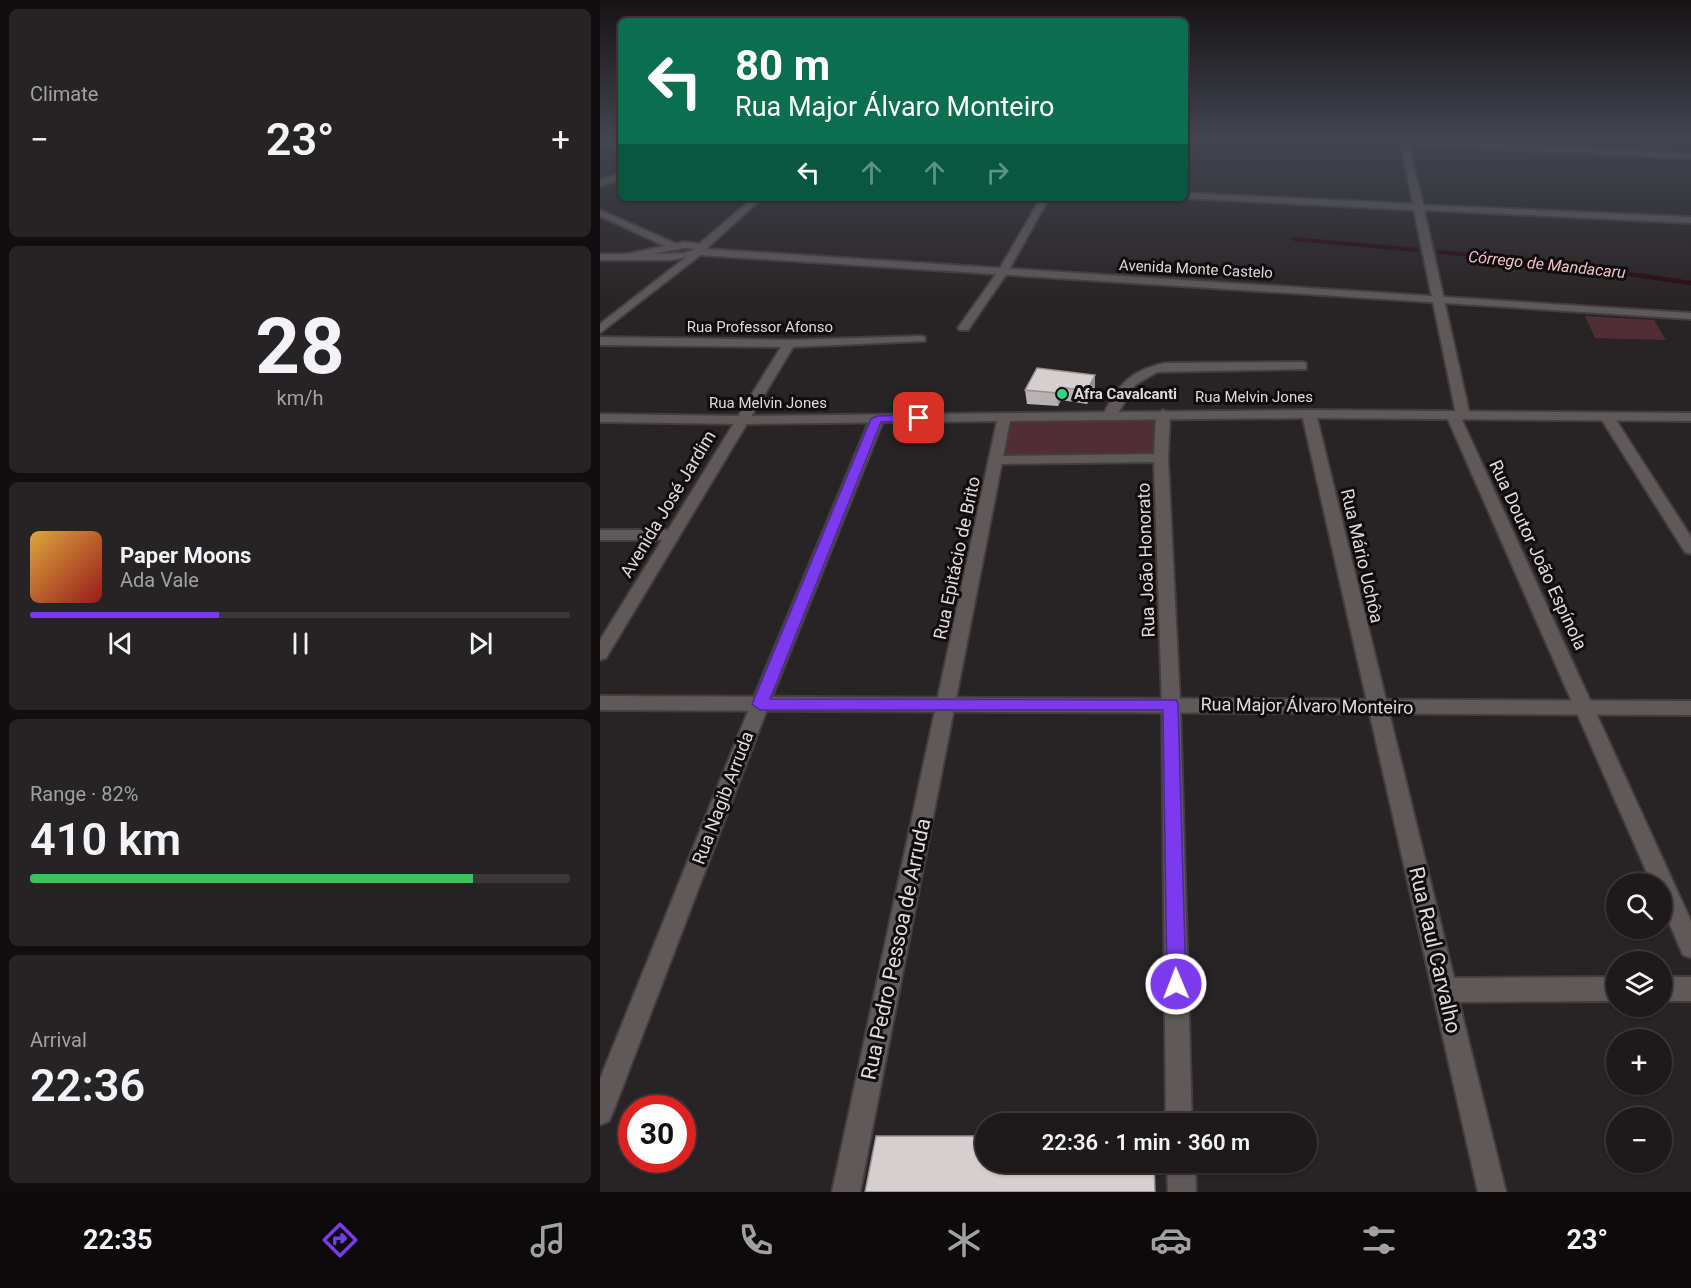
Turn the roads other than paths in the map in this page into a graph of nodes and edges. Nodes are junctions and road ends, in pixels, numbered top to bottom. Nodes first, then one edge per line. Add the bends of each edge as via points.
1 (1415, 195) edge
2 (1188, 196) edge
3 (754, 201) edge
4 (1043, 201) edge
5 (1417, 207) junction
6 (600, 213) edge
7 (1687, 220) edge
8 (719, 231) junction
9 (1691, 232) edge
10 (688, 244) junction
11 (700, 251) junction
12 (675, 252) junction
13 (600, 257) edge
14 (671, 272) junction
15 (1002, 273) junction
16 (1440, 298) junction
17 (1691, 316) edge
18 (964, 328) dead end
19 (600, 330) edge
20 (921, 339) dead end
21 (600, 341) edge
22 (789, 344) junction
23 (1302, 366) dead end
24 (1163, 414) junction
25 (1309, 414) junction
26 (1110, 415) junction
27 (1458, 416) junction
28 (1607, 417) junction
29 (1691, 417) edge
30 (600, 418) edge
31 (1004, 418) junction
32 (877, 419) junction
33 (742, 420) junction
34 (1161, 458) junction
35 (998, 460) junction
36 (600, 535) edge
37 (672, 535) junction
38 (1691, 549) edge
39 (600, 654) edge
40 (600, 703) edge
41 (760, 704) junction
42 (1171, 704) junction
43 (947, 705) junction
44 (1377, 708) junction
45 (1691, 708) edge
46 (1587, 709) junction
47 (1691, 946) edge
48 (1606, 989) edge
49 (1672, 989) edge
50 (1691, 989) edge
51 (1444, 990) junction
52 (600, 1112) edge
53 (1179, 1113) edge
54 (1181, 1173) edge
55 (846, 1192) edge
56 (1182, 1192) edge
57 (1492, 1192) edge

1 - 5 street, Rua Doutor João Espínola
2 - 5 street
3 - 8 street
4 - 15 street
5 - 7 street
5 - 16 street, Rua Doutor João Espínola
6 - 12 street
7 - 9 street
8 - 10 street
8 - 11 street
10 - 11 street
10 - 12 street
11 - 12 street
11 - 14 street
11 - 15 street, Avenida Monte Castelo
12 - 13 street
12 - 14 street
14 - 19 street
15 - 16 street, Avenida Monte Castelo
15 - 18 street
16 - 17 street, Avenida Monte Castelo
16 - 27 street, Rua Doutor João Espínola
20 - 22 street, Rua Professor Afonso
21 - 22 street, Rua Professor Afonso
22 - 33 street, Avenida José Jardim
23 - 26 street via 1147,370 1126,386
24 - 25 street, Rua Melvin Jones
24 - 26 street, Rua Melvin Jones
24 - 34 street, Rua João Honorato
25 - 27 street, Rua Melvin Jones
25 - 44 street, Rua Mário Uchôa
26 - 31 street, Rua Melvin Jones
27 - 28 street, Rua Melvin Jones
27 - 46 street, Rua Doutor João Espínola
28 - 29 street, Rua Melvin Jones
28 - 38 street
30 - 33 street, Rua Melvin Jones
31 - 32 street, Rua Melvin Jones
31 - 35 street, Rua Epitácio de Brito
32 - 33 street, Rua Melvin Jones
32 - 41 street, Rua Nagib Arruda
33 - 37 street, Avenida José Jardim
34 - 35 street
34 - 42 street, Rua João Honorato
35 - 43 street, Rua Epitácio de Brito
36 - 37 street
37 - 39 street, Avenida José Jardim
40 - 41 street, Rua Major Álvaro Monteiro
41 - 43 street, Rua Major Álvaro Monteiro
41 - 52 street, Rua Nagib Arruda
42 - 43 street, Rua Major Álvaro Monteiro
42 - 44 street, Rua Major Álvaro Monteiro
42 - 53 street, Rua João Honorato
43 - 55 street, Rua Pedro Pessoa de Arruda via 867,1139
44 - 46 street, Rua Major Álvaro Monteiro
44 - 51 street, Rua Raul Carvalho
45 - 46 street, Rua Major Álvaro Monteiro
46 - 47 street, Rua Doutor João Espínola
48 - 51 street
49 - 50 street
51 - 57 street, Rua Raul Carvalho
54 - 56 street

